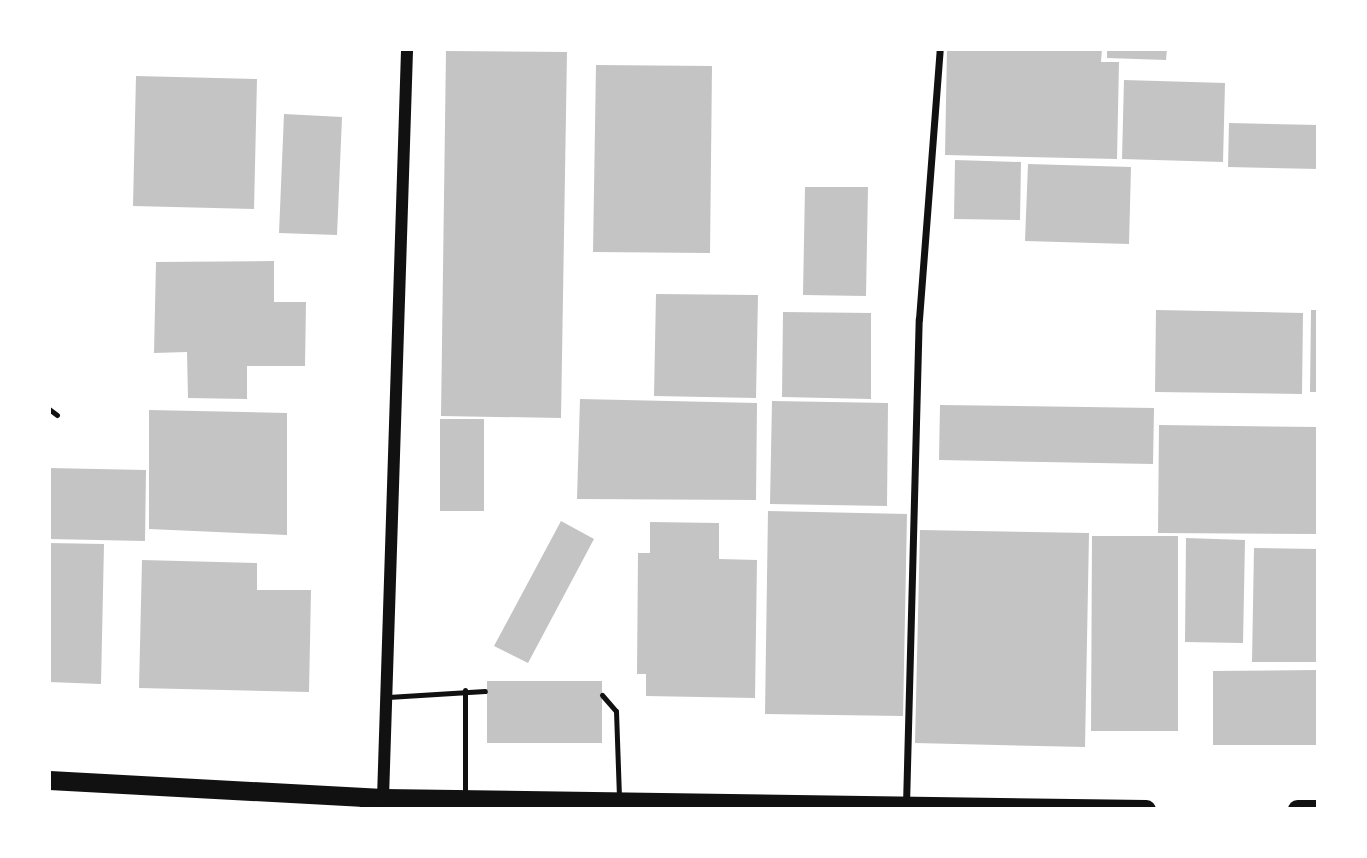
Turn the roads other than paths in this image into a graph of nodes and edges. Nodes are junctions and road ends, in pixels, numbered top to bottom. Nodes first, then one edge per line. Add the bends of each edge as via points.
1 (407, 49) edge
2 (940, 49) edge
3 (49, 409) edge
4 (57, 415) dead end
5 (465, 690) junction
6 (485, 691) dead end
7 (602, 695) dead end
8 (388, 697) junction
9 (49, 780) edge
10 (383, 798) junction
11 (465, 799) junction
12 (619, 801) junction
13 (416, 804) edge
14 (649, 805) edge
15 (906, 806) junction
16 (365, 809) edge
17 (1146, 809) edge
18 (1297, 809) edge
19 (1318, 809) edge

1 - 8 street
2 - 15 street via 919,319
3 - 4 lane
5 - 6 lane
5 - 8 lane
5 - 11 lane
7 - 12 lane via 616,711
8 - 10 street
9 - 10 highway
10 - 13 highway
10 - 16 street
11 - 12 highway
11 - 13 highway
12 - 14 highway
14 - 15 highway
15 - 17 highway
18 - 19 highway

